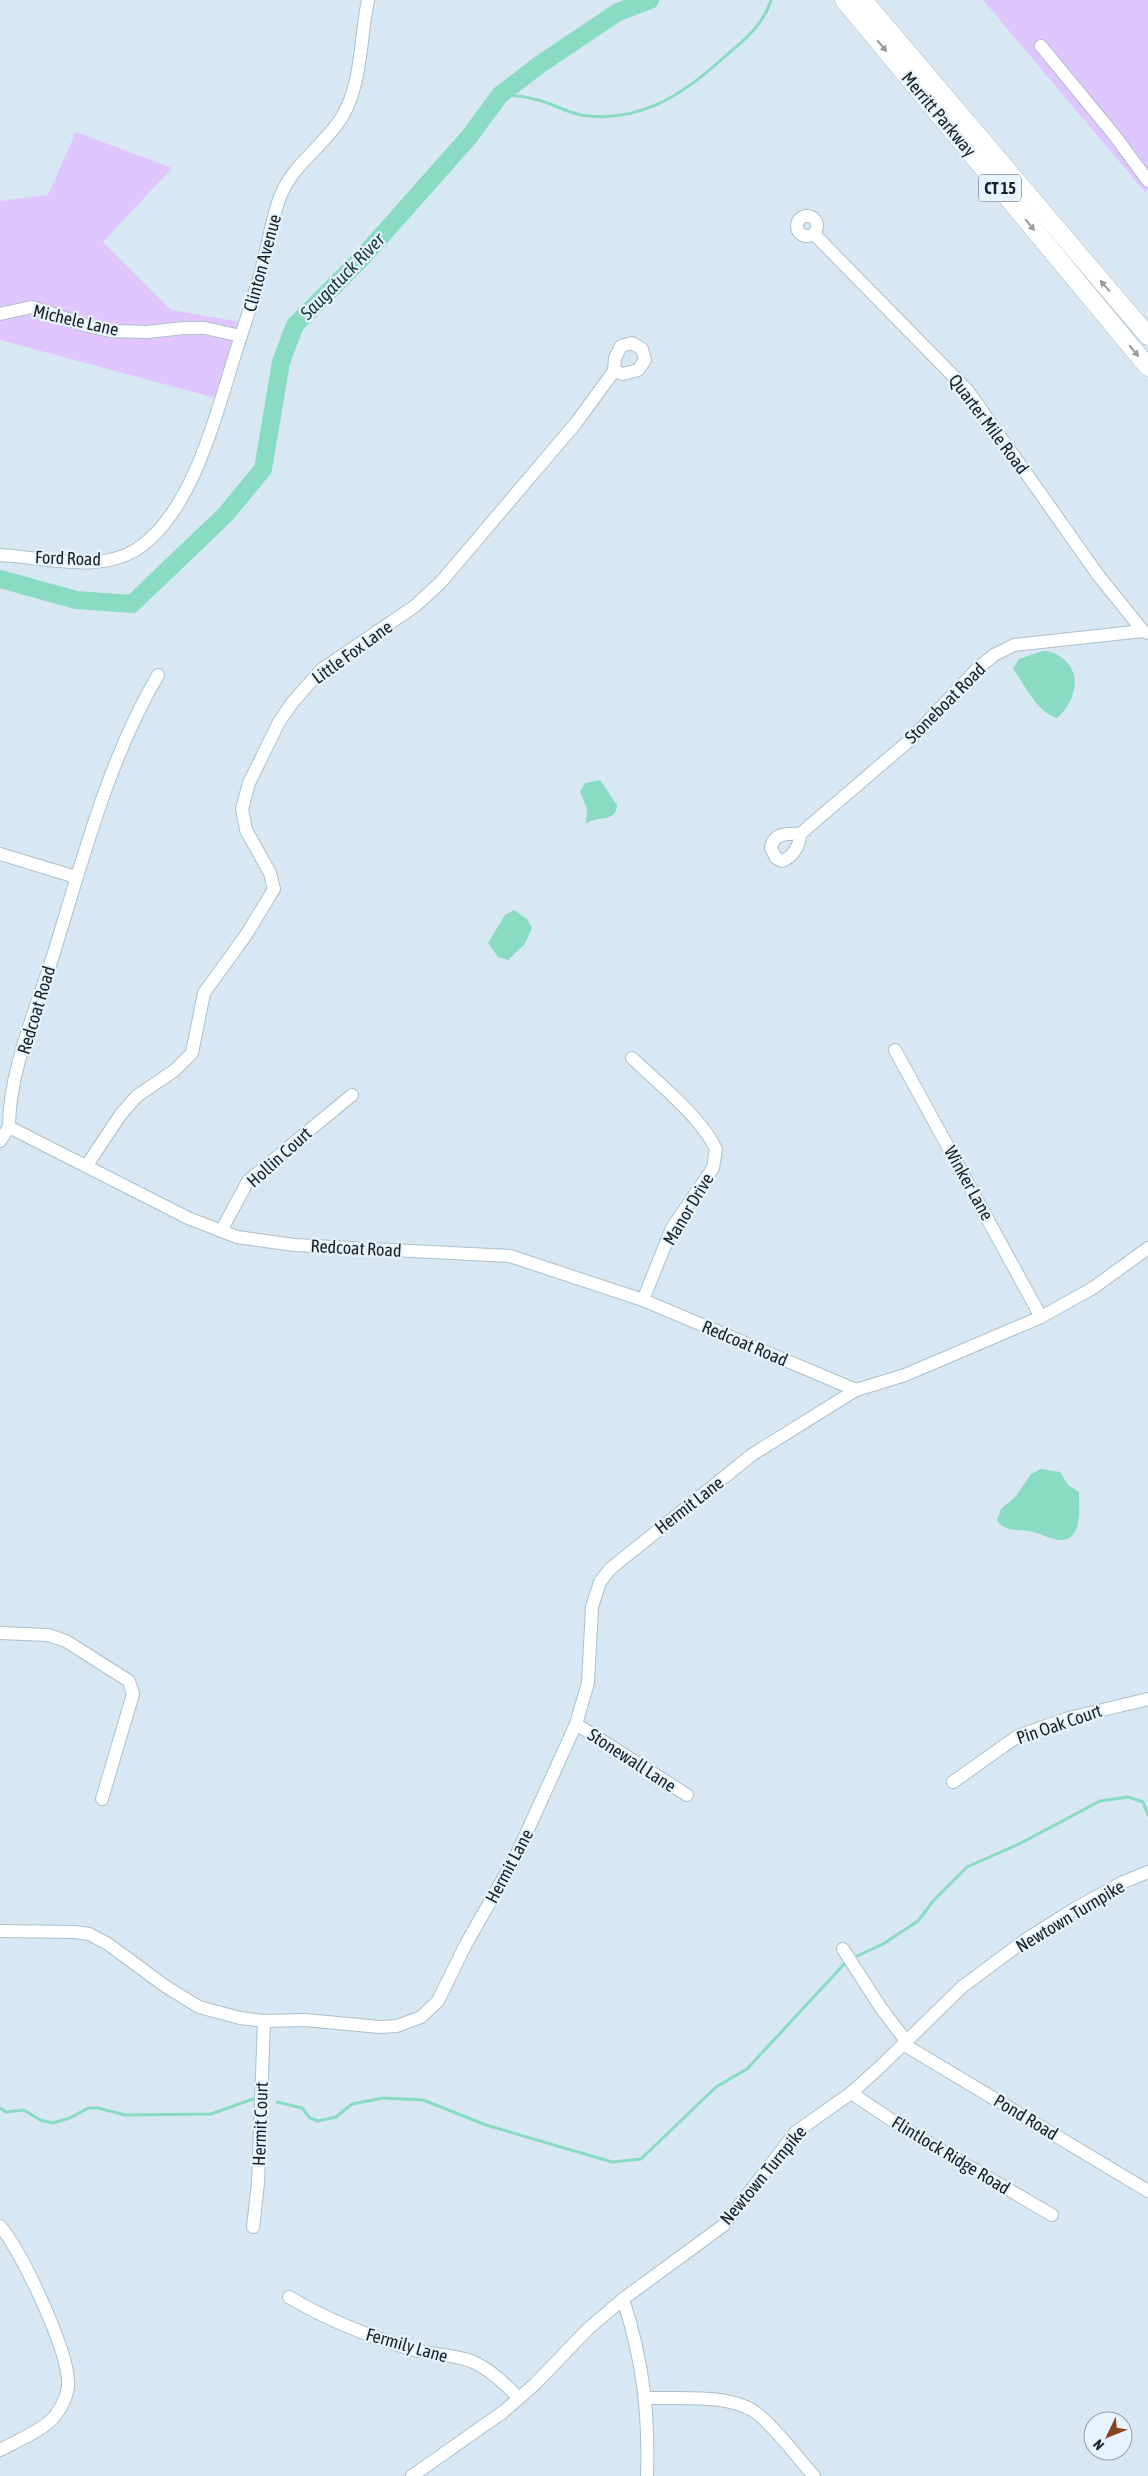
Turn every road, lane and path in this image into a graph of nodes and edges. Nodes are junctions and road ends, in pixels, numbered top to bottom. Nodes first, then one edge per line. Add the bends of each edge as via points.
1 (368, 0) edge
2 (856, 2) edge
3 (1041, 46) dead end
4 (1148, 181) edge
5 (814, 234) dead end
6 (0, 314) edge
7 (1148, 335) edge
8 (240, 336) junction
9 (1148, 367) edge
10 (614, 371) dead end
11 (158, 532) joint
12 (0, 555) edge
13 (1146, 632) edge
14 (158, 675) dead end
15 (800, 834) dead end
16 (0, 854) edge
17 (76, 877) junction
18 (895, 1050) dead end
19 (632, 1058) dead end
20 (352, 1094) dead end
21 (9, 1127) junction
22 (0, 1141) edge
23 (87, 1165) junction
24 (221, 1232) junction
25 (1147, 1254) edge
26 (643, 1300) junction
27 (1041, 1317) junction
28 (856, 1390) junction
29 (0, 1633) edge
30 (1148, 1699) edge
31 (576, 1724) junction
32 (952, 1782) dead end
33 (687, 1795) dead end
34 (102, 1799) dead end
35 (1148, 1872) edge
36 (0, 1931) edge
37 (844, 1949) dead end
38 (264, 2021) junction
39 (904, 2043) junction
40 (851, 2093) junction
41 (1148, 2191) edge
42 (1052, 2215) dead end
43 (0, 2226) edge
44 (253, 2227) dead end
45 (288, 2297) dead end
46 (623, 2299) junction
47 (519, 2398) junction
48 (647, 2398) junction
49 (0, 2450) edge
50 (412, 2476) edge
51 (647, 2476) edge
52 (814, 2476) edge

1 - 8 street, Clinton Avenue via 356,80 349,102 331,133 296,169 283,190
7 -> 2 highway, Merritt Parkway / CT 15
2 -> 9 highway, Merritt Parkway / CT 15
3 - 4 street
5 - 13 street, Quarter Mile Road via 968,391 1098,575
6 - 8 street, Michele Lane via 32,307 110,330 147,332 205,328
8 - 11 street, Clinton Avenue via 192,481
10 - 23 street, Little Fox Lane via 576,423 430,594 321,670 279,722 249,783 242,809 246,830 270,873 274,889 204,993 192,1053 175,1070 137,1096
11 - 12 street, Ford Road via 136,550 105,560 79,562
13 - 15 street, Stoneboat Road via 1014,645 994,655 977,668 910,740
14 - 17 street, Redcoat Road via 136,712
16 - 17 street
17 - 21 street, Redcoat Road via 9,1104
18 - 27 street, Winker Lane
19 - 26 street, Manor Drive via 706,1132 716,1149 713,1168 672,1228
20 - 24 street, Hollin Court via 248,1181
21 - 22 street
21 - 23 street, Redcoat Road
23 - 24 street, Redcoat Road
24 - 26 street, Redcoat Road via 244,1239 285,1244 510,1256
25 - 27 street
26 - 28 street, Redcoat Road
27 - 28 street via 905,1375
28 - 31 street, Hermit Lane via 753,1454 610,1569 600,1582 592,1607 588,1683
29 - 34 street via 48,1635 66,1641 129,1681 133,1694
30 - 32 street, Pin Oak Court via 1069,1718 1018,1736
31 - 33 street, Stonewall Lane
31 - 38 street, Hermit Lane via 516,1856 431,2008 410,2022 380,2028 305,2020
35 - 39 street, Newtown Turnpike via 1091,1900 1025,1940 962,1987
36 - 38 street, Hermit Lane via 88,1934 108,1944 199,2007
37 - 39 street
38 - 44 street, Hermit Court
39 - 40 street, Newtown Turnpike
39 - 41 street, Pond Road
40 - 42 street, Flintlock Ridge Road
40 - 46 street, Newtown Turnpike via 796,2132 724,2225
43 - 49 street via 13,2242 40,2299 66,2364 68,2383 65,2399 54,2418
45 - 47 street, Fermily Lane via 352,2329 390,2343 470,2361 487,2369
46 - 47 street, Newtown Turnpike via 588,2328
46 - 48 street
47 - 50 street, Newtown Turnpike
48 - 51 street
48 - 52 street via 720,2400 749,2408 770,2426

